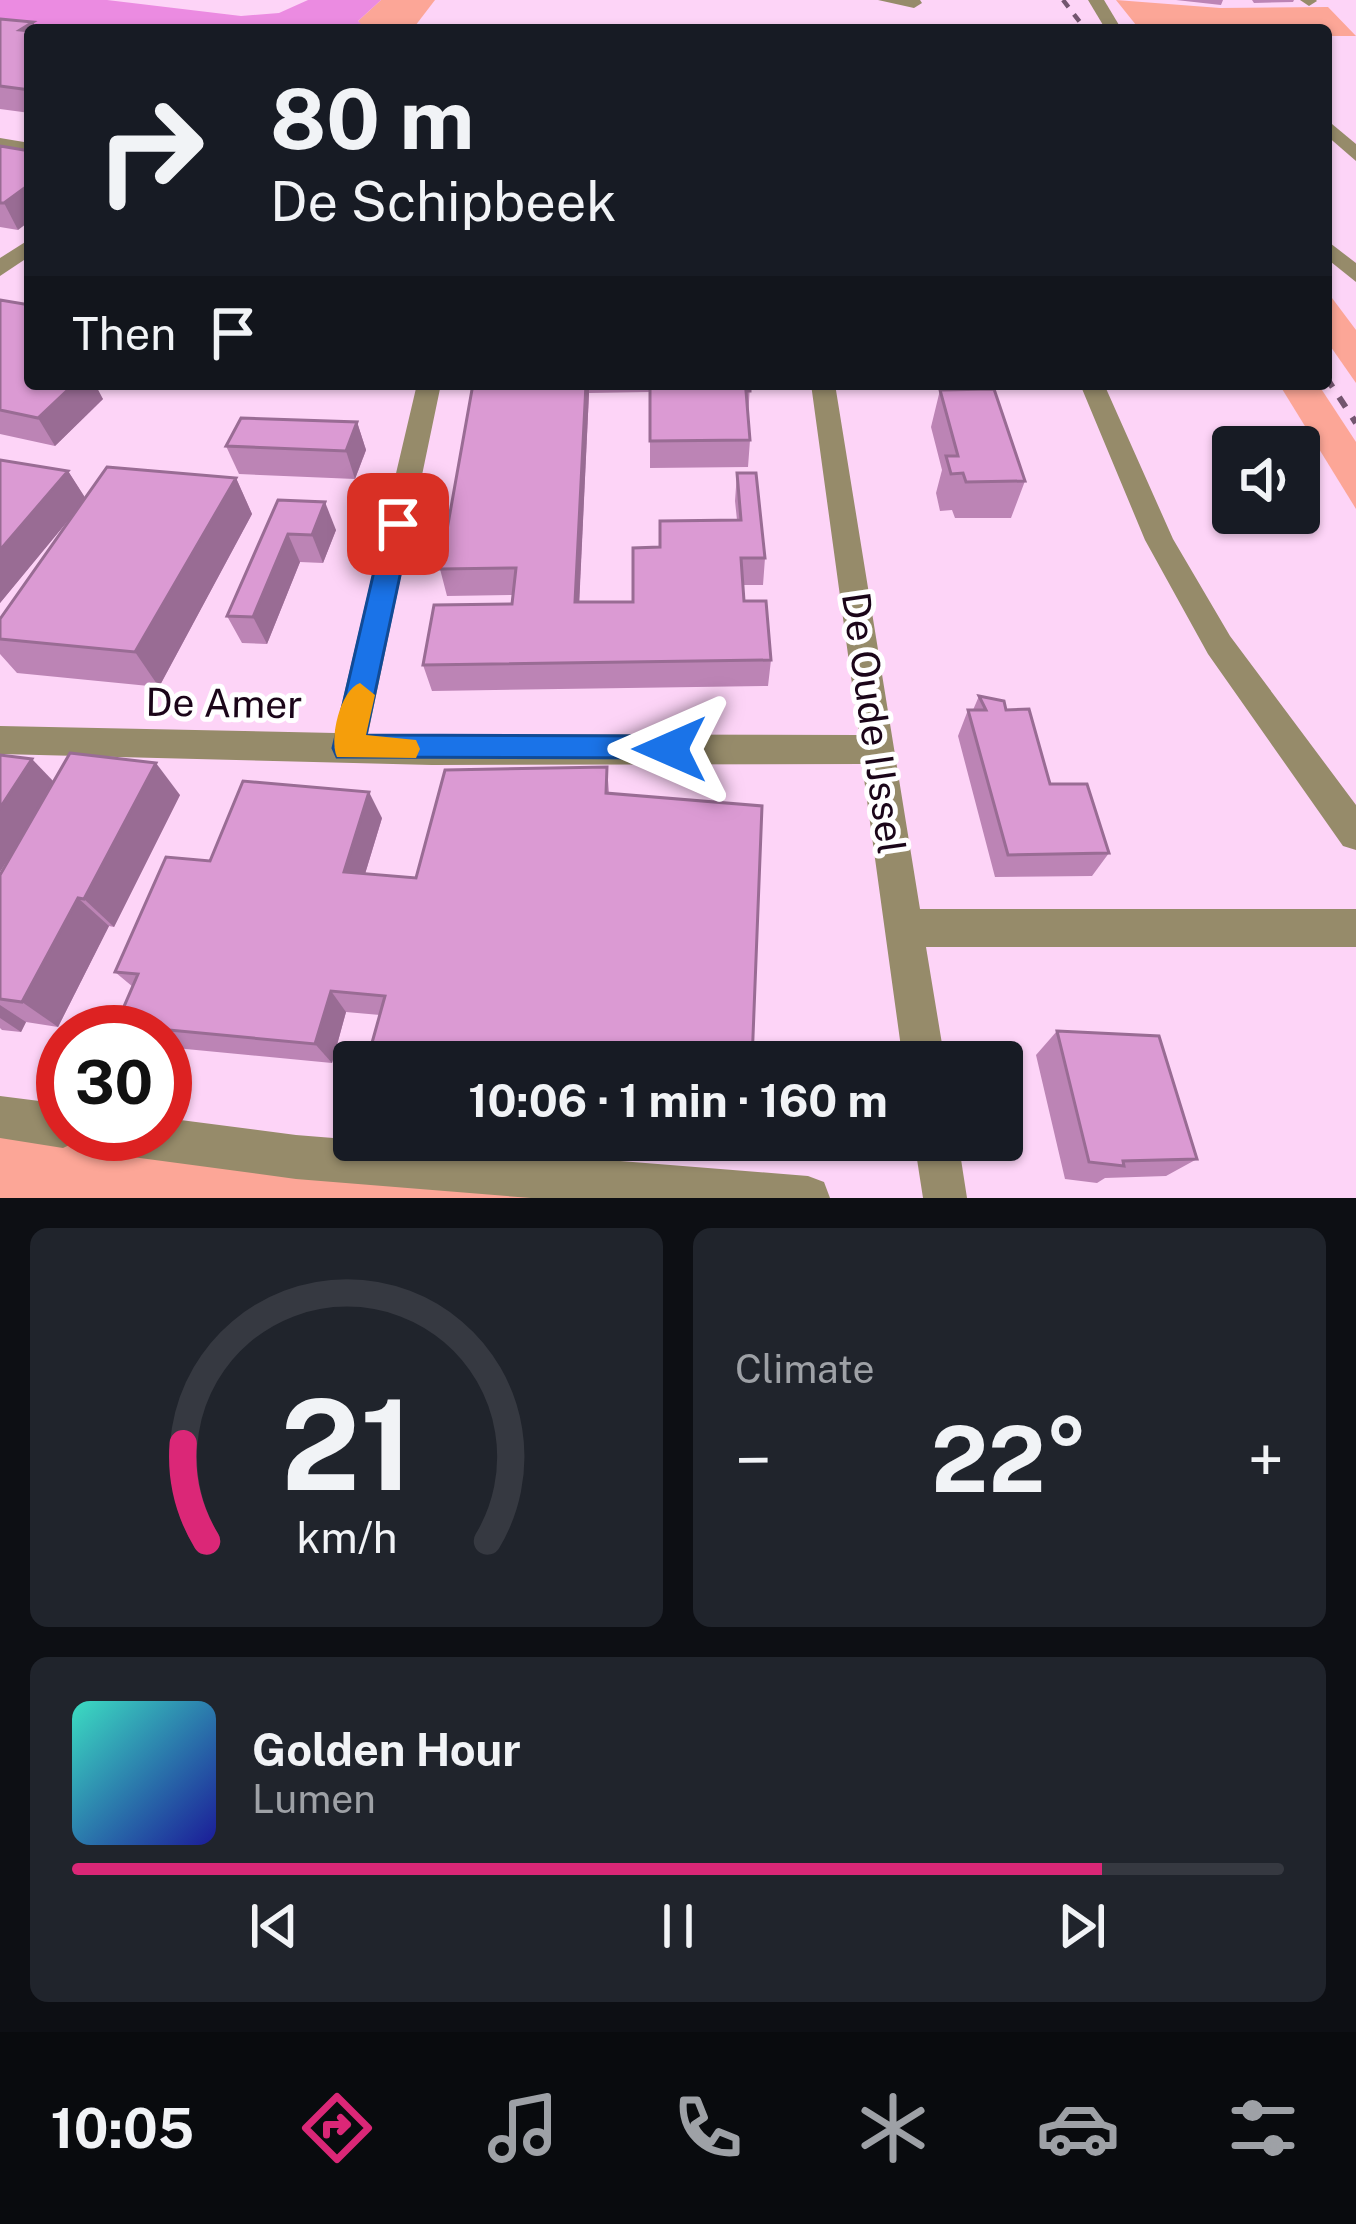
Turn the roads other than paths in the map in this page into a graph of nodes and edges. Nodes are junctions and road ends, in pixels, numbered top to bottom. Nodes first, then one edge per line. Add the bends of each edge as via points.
1 (886, 0) edge
2 (914, 3) dead end
3 (1332, 130) edge
4 (1356, 155) edge
5 (24, 250) edge
6 (0, 269) edge
7 (1346, 271) edge
8 (1356, 293) edge
9 (428, 390) edge
10 (824, 390) edge
11 (1095, 390) edge
12 (0, 740) edge
13 (348, 748) junction
14 (878, 748) junction
15 (1356, 834) edge
16 (904, 928) junction
17 (1356, 928) edge
18 (921, 1041) edge
19 (0, 1117) edge
20 (36, 1122) edge
21 (192, 1143) edge
22 (939, 1161) edge
23 (808, 1198) edge
24 (944, 1198) edge

1 - 2 street
3 - 4 street
5 - 6 street
7 - 8 street
9 - 13 street
10 - 14 street, De Oude IJssel
11 - 15 street via 1159,539 1220,645
12 - 13 street, De Amer
13 - 14 street, De Amer
14 - 16 street, De Oude IJssel
16 - 17 street
16 - 18 street, De Oude IJssel
19 - 20 street
21 - 23 street
22 - 24 street

